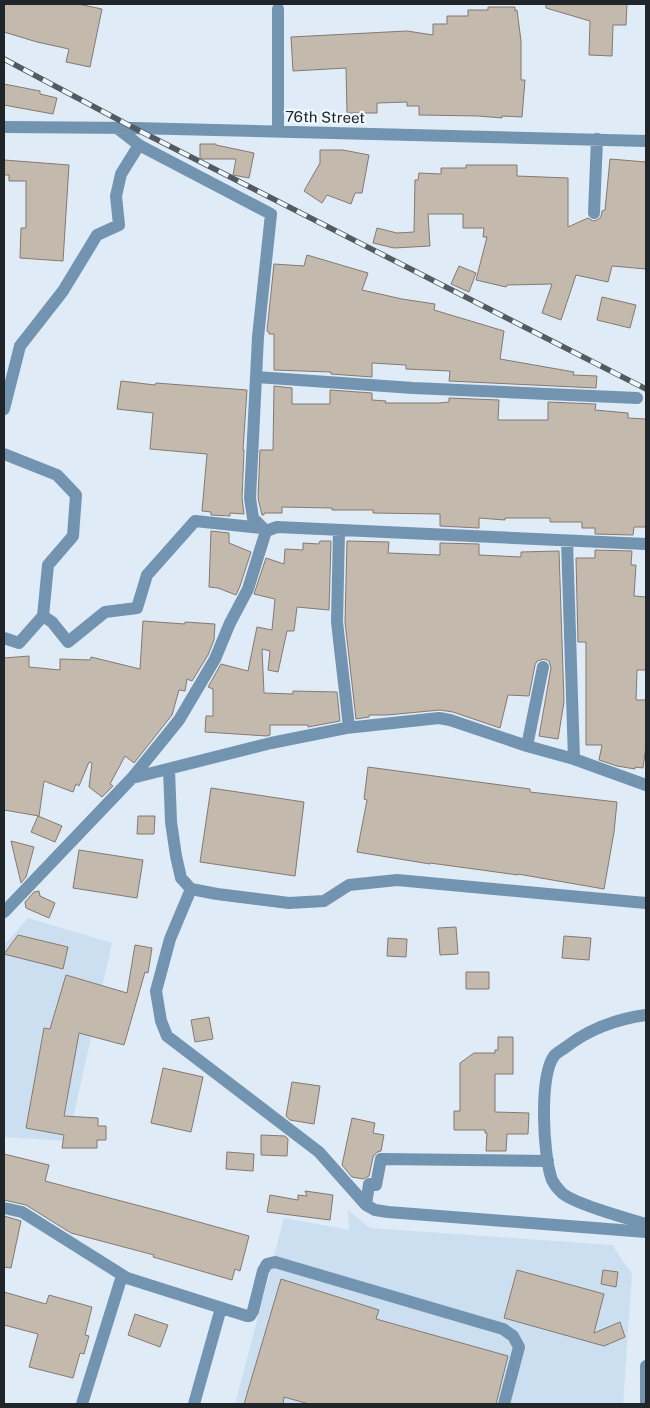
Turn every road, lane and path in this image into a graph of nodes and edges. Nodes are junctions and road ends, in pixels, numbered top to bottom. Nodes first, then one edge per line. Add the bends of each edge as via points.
1 (278, 9) dead end
2 (4, 128) edge
3 (117, 128) junction
4 (278, 132) junction
5 (597, 140) junction
6 (646, 141) edge
7 (139, 145) junction
8 (594, 213) dead end
9 (256, 377) junction
10 (637, 398) dead end
11 (4, 409) edge
12 (4, 454) edge
13 (264, 529) junction
14 (339, 530) junction
15 (567, 541) junction
16 (646, 544) edge
17 (42, 616) junction
18 (4, 638) edge
19 (543, 666) dead end
20 (349, 727) junction
21 (527, 746) junction
22 (574, 759) junction
23 (169, 769) junction
24 (132, 778) junction
25 (646, 785) edge
26 (190, 889) junction
27 (646, 903) edge
28 (4, 912) edge
29 (646, 1015) edge
30 (548, 1161) junction
31 (366, 1205) junction
32 (4, 1208) edge
33 (646, 1224) edge
34 (646, 1232) edge
35 (127, 1278) junction
36 (221, 1308) junction
37 (646, 1366) edge
38 (82, 1404) edge
39 (194, 1404) edge
40 (504, 1404) edge
41 (646, 1404) edge

1 - 4 street
2 - 3 street, 76th Street
3 - 4 street, 76th Street
3 - 7 street
4 - 5 street, 76th Street
5 - 6 street, 76th Street
5 - 8 street
7 - 9 street via 271,214
7 - 11 street via 122,174 116,196 119,225 97,235 63,291 20,346
9 - 10 street
9 - 13 street via 251,505 253,518
12 - 17 street via 57,475 76,495 73,536 48,565
13 - 14 street
13 - 17 street via 195,521 147,575 137,608 105,612 68,642 52,622
13 - 24 street via 248,589 215,659 179,720
14 - 15 street
14 - 20 street via 337,622
15 - 16 street
15 - 22 street
17 - 18 street via 20,643
19 - 21 street
20 - 21 street via 439,718
20 - 23 street
21 - 22 street
22 - 25 street
23 - 24 street
23 - 26 street via 176,856 181,878
24 - 28 street
26 - 27 street via 289,903 324,901 349,885 397,880
26 - 31 street via 170,939 156,991 167,1036 319,1152
29 - 30 street via 603,1026 574,1040 554,1056 545,1080 544,1140
30 - 31 street via 381,1159 376,1185 369,1184
30 - 33 street via 552,1181 562,1194
31 - 34 street via 388,1212
32 - 35 street via 22,1212
35 - 36 street
35 - 38 street via 119,1284
36 - 39 street
36 - 40 street via 250,1316 264,1270 267,1264 275,1262 503,1329 514,1336 519,1348
37 - 41 street

